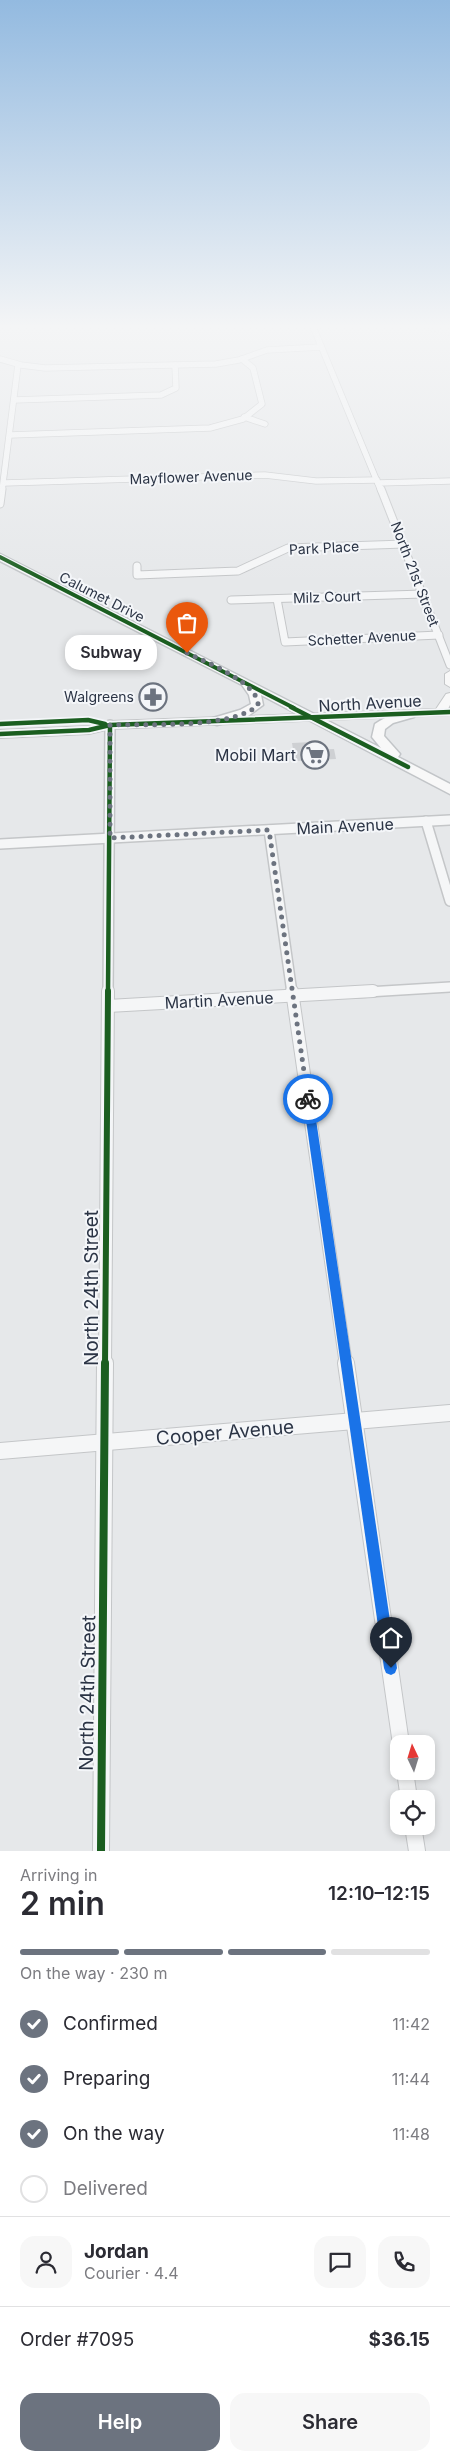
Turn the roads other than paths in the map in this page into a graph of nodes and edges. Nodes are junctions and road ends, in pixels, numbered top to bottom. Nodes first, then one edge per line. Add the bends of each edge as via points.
1 (13, 410) edge
2 (255, 410) edge
3 (348, 410) edge
4 (244, 417) junction
5 (265, 424) dead end
6 (10, 435) junction
7 (450, 481) edge
8 (378, 482) junction
9 (4, 483) junction
10 (0, 504) edge
11 (404, 544) junction
12 (0, 557) edge
13 (137, 566) dead end
14 (423, 594) junction
15 (277, 599) junction
16 (231, 600) dead end
17 (438, 635) junction
18 (450, 665) edge
19 (450, 674) edge
20 (236, 678) junction
21 (450, 684) edge
22 (450, 696) edge
23 (445, 712) edge
24 (410, 714) junction
25 (315, 718) junction
26 (217, 721) junction
27 (0, 724) edge
28 (110, 725) junction
29 (0, 734) edge
30 (408, 767) junction
31 (450, 790) edge
32 (450, 820) edge
33 (426, 821) junction
34 (269, 830) junction
35 (110, 838) junction
36 (0, 844) edge
37 (450, 901) edge
38 (450, 987) edge
39 (293, 996) junction
40 (108, 1006) junction
41 (450, 1413) edge
42 (355, 1422) junction
43 (104, 1442) junction
44 (0, 1451) edge
45 (401, 1735) edge
46 (414, 1835) edge
47 (101, 1851) edge
48 (417, 1851) edge

1 - 6 street
2 - 4 street
3 - 8 street, North 21st Street
4 - 5 street
4 - 6 street via 211,429
6 - 9 street
7 - 8 street, Mayflower Avenue
8 - 9 street, Mayflower Avenue via 316,481 265,475
8 - 11 street, North 21st Street
9 - 10 street
11 - 13 street, Park Place via 288,548 238,571 137,575
11 - 14 street, North 21st Street
12 - 20 main road, Calumet Drive
14 - 15 street, Milz Court
14 - 17 street, North 21st Street
15 - 16 street, Milz Court
15 - 17 street, Schetter Avenue via 285,642
17 - 18 street, North 21st Street
19 - 21 main road
20 - 25 main road, Calumet Drive
20 - 26 main road via 252,690 258,705
22 - 23 main road
23 - 24 main road, North Avenue
24 - 25 main road, North Avenue
24 - 30 main road via 384,722 377,734
25 - 26 main road, North Avenue
25 - 30 main road, Calumet Drive
26 - 28 main road, North Avenue
27 - 28 main road, North Avenue via 88,720
28 - 29 main road, North Avenue via 89,730
28 - 35 street, North 24th Street
30 - 31 main road, Calumet Drive
32 - 33 street, Main Avenue
33 - 34 street, Main Avenue
33 - 37 street
34 - 35 street, Main Avenue
34 - 39 street
35 - 36 street, Main Avenue
35 - 40 street, North 24th Street
38 - 39 street, Martin Avenue
39 - 40 street, Martin Avenue
39 - 42 street
40 - 43 street, North 24th Street
41 - 42 street, Cooper Avenue
42 - 43 street, Cooper Avenue
42 - 45 street
43 - 44 street, Cooper Avenue
43 - 47 street, North 24th Street
46 - 48 street

